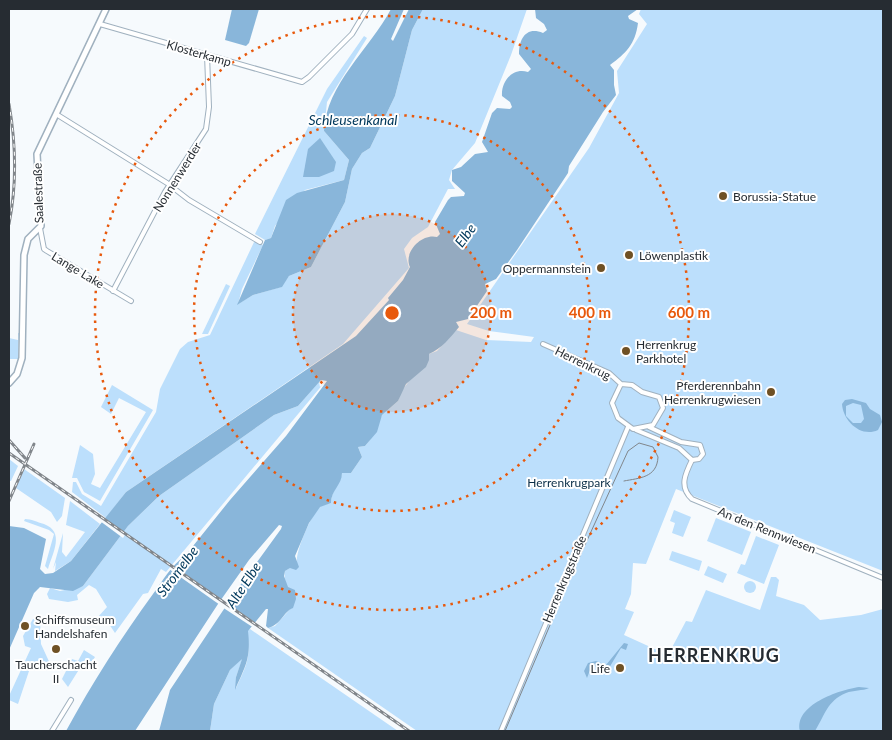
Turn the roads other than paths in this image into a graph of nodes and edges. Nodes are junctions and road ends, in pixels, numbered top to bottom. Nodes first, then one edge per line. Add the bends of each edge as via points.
1 (106, 9) edge
2 (366, 9) edge
3 (100, 24) junction
4 (207, 55) junction
5 (56, 114) junction
6 (170, 184) junction
7 (40, 228) junction
8 (260, 242) dead end
9 (113, 291) junction
10 (131, 301) dead end
11 (543, 344) dead end
12 (9, 383) edge
13 (621, 384) junction
14 (649, 427) junction
15 (630, 428) junction
16 (692, 460) junction
17 (883, 578) edge
18 (71, 700) dead end
19 (52, 731) edge
20 (500, 731) edge

1 - 3 main road, Saalestraße
2 - 4 street, Klosterkamp via 350,37 307,79 297,81
3 - 4 street, Klosterkamp
3 - 5 main road, Saalestraße
4 - 6 street, Nonnenwerder via 210,107 206,129
5 - 6 street
5 - 7 main road, Saalestraße via 37,155
6 - 8 street via 189,200
6 - 9 street, Nonnenwerder
7 - 9 street, Lange Lake via 44,249
7 - 12 main road, Saalestraße via 29,237 24,255 22,358
9 - 10 street, Lange Lake
11 - 13 street, Herrenkrug via 606,372
13 - 14 street, Herrenkrug via 632,385 660,398 662,414
13 - 15 street, Herrenkrug via 612,407 618,418
14 - 15 street
14 - 16 street via 681,442 700,445 702,455
15 - 16 street via 679,448
15 - 20 street, Herrenkrugstraße
16 - 17 street, An den Rennwiesen via 683,484 692,499
18 - 19 street

